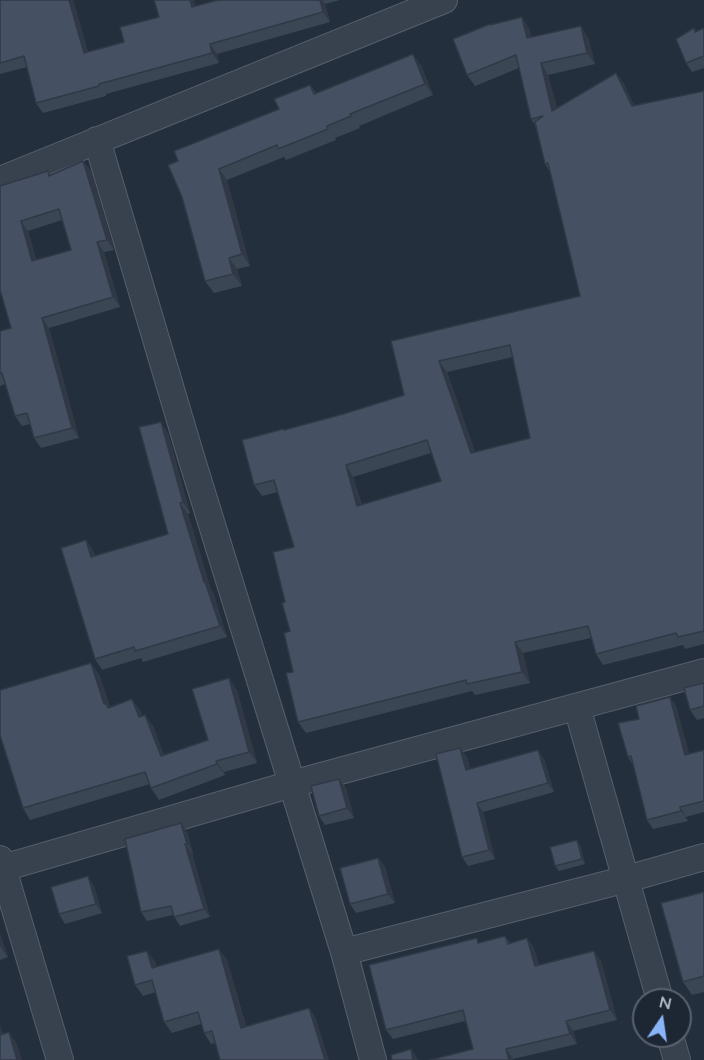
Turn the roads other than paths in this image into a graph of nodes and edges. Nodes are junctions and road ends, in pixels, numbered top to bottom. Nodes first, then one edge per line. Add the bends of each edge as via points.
1 (444, 0) edge
2 (97, 140) junction
3 (0, 180) edge
4 (704, 672) edge
5 (577, 707) junction
6 (292, 784) junction
7 (704, 857) edge
8 (1, 863) edge
9 (627, 879) junction
10 (344, 952) junction
11 (657, 988) edge
12 (60, 1060) edge
13 (373, 1060) edge

1 - 2 street
2 - 3 street
2 - 6 street
4 - 5 street
5 - 6 street
5 - 9 street
6 - 8 street
6 - 10 street
7 - 9 street
8 - 12 street
9 - 10 street
9 - 11 street
10 - 13 street

